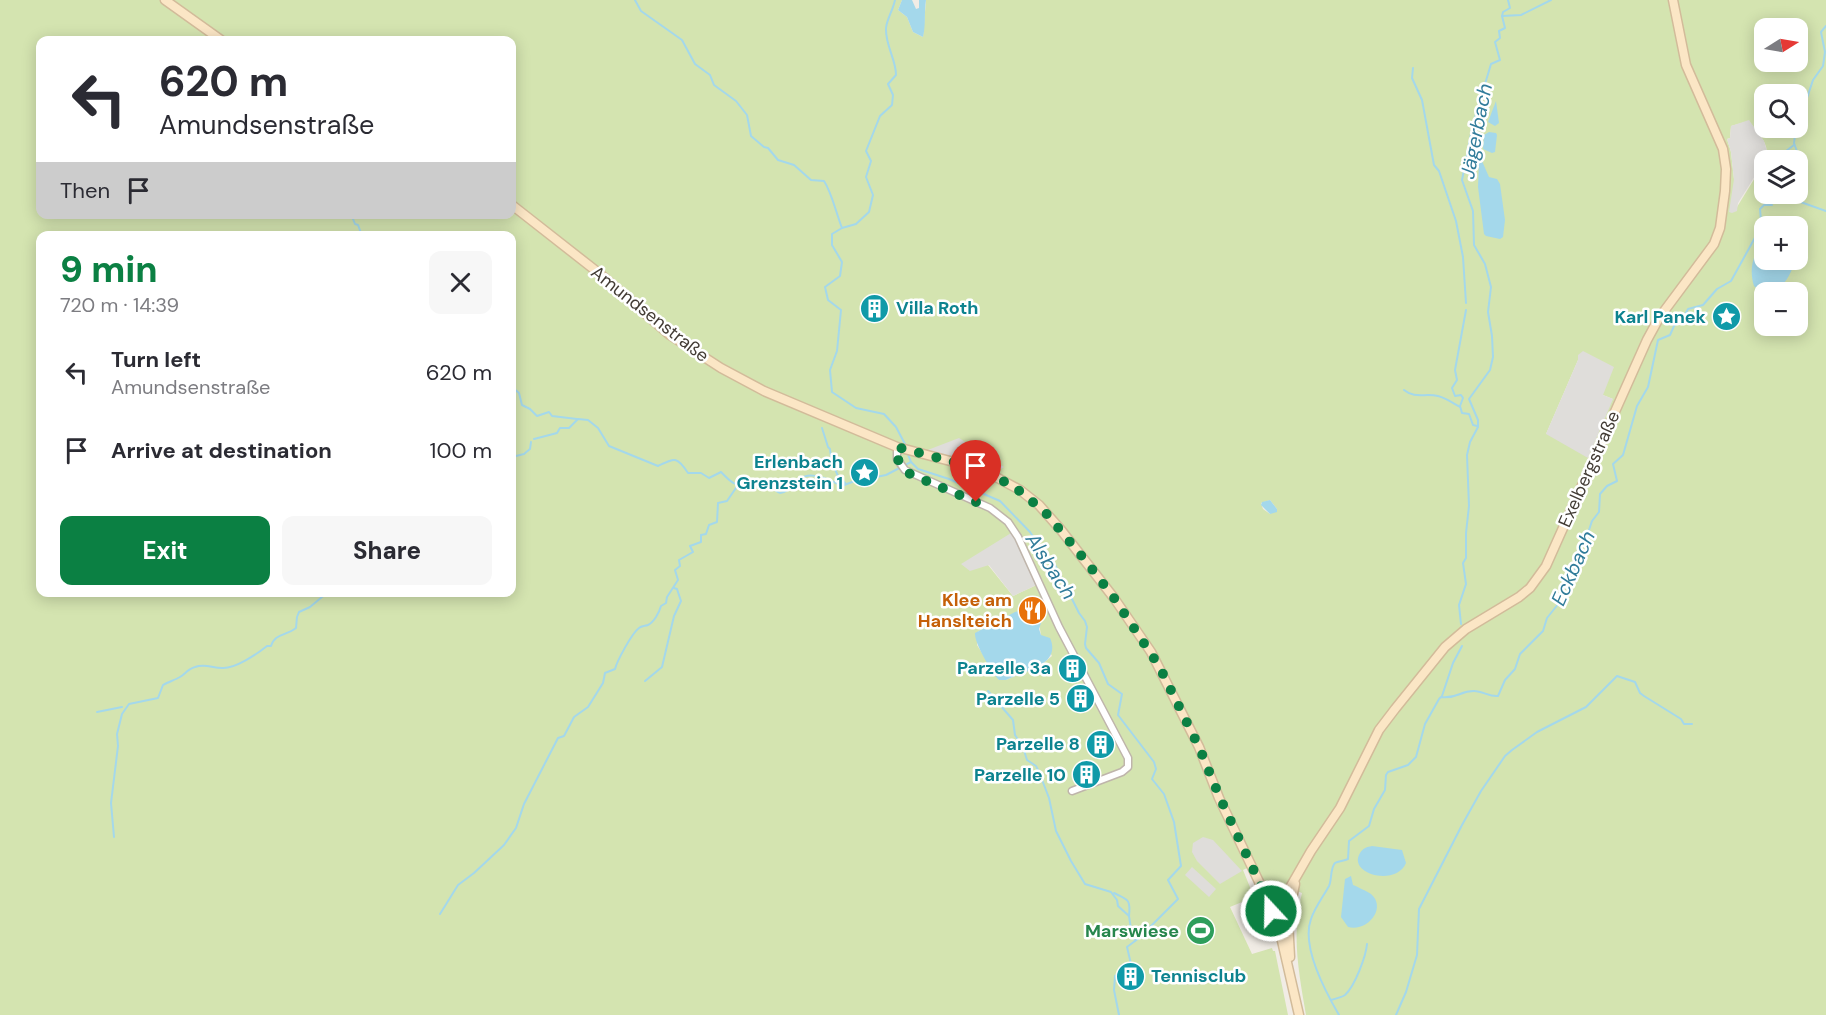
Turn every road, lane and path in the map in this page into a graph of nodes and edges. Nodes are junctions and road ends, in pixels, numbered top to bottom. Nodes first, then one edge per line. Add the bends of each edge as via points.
1 (165, 0) edge
2 (1672, 0) edge
3 (215, 36) edge
4 (516, 208) edge
5 (899, 448) junction
6 (1072, 790) dead end
7 (1261, 886) junction
8 (1284, 900) junction
9 (1271, 908) junction
10 (1289, 917) junction
11 (1277, 919) junction
12 (1291, 975) junction
13 (1299, 1015) edge

1 - 3 main road
2 - 8 main road, Exelbergstraße via 1686,65 1724,155 1725,191 1718,236 1647,340 1536,582 1458,635 1421,676 1379,730 1350,791
4 - 5 main road, Amundsenstraße via 670,335 707,360 764,390
5 - 6 street via 896,454 905,470 990,508 1003,518 1014,531 1045,592 1059,627 1128,758 1128,767 1122,772
5 - 7 main road, Amundsenstraße via 969,466 1012,485 1045,512 1079,552 1159,666
7 - 8 main road
7 - 9 main road, Amundsenstraße
8 - 9 main road
8 - 10 main road via 1292,910
9 - 11 main road
10 - 11 main road
10 - 12 main road
11 - 12 main road
12 - 13 main road

